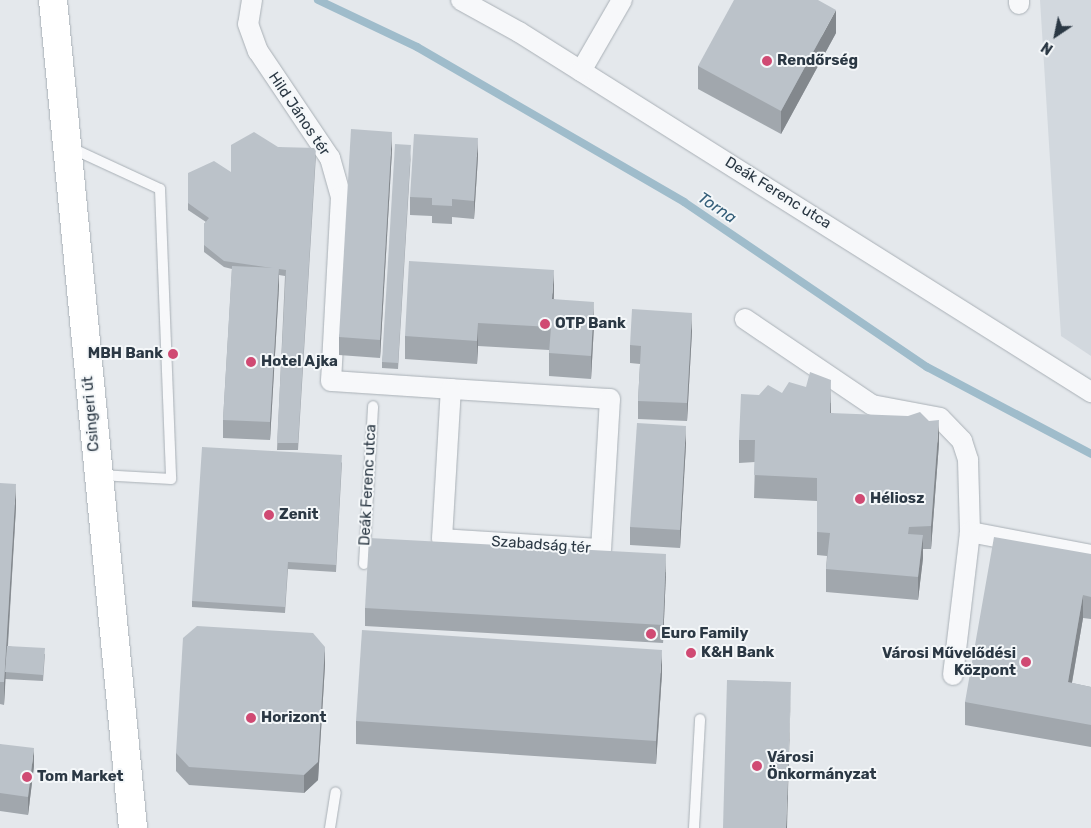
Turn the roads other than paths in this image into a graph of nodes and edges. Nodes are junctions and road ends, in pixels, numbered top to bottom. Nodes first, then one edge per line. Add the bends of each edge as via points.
1 (53, 0) edge
2 (252, 0) edge
3 (460, 0) edge
4 (622, 0) edge
5 (580, 71) junction
6 (66, 146) junction
7 (745, 319) dead end
8 (331, 381) joint
9 (451, 389) junction
10 (1091, 392) edge
11 (372, 406) dead end
12 (97, 474) junction
13 (970, 532) junction
14 (1091, 555) edge
15 (364, 564) dead end
16 (953, 675) dead end
17 (700, 719) dead end
18 (336, 792) dead end
19 (133, 828) edge
20 (330, 828) edge
21 (694, 828) edge

1 - 6 main road, Csingeri út
2 - 8 street, Hild János tér via 248,24 258,51 330,158 341,197
3 - 5 street, Deák Ferenc utca
4 - 5 street
5 - 10 street, Deák Ferenc utca
6 - 12 main road, Csingeri út
6 - 12 lane via 160,189 171,479
7 - 13 street via 872,405 940,418 962,441 968,460
8 - 9 street, Szabadság tér
9 - 9 street, Szabadság tér via 610,399 601,549 442,539
11 - 15 lane, Deák Ferenc utca
12 - 19 main road, Csingeri út
13 - 14 street
13 - 16 street
17 - 21 lane
18 - 20 lane

